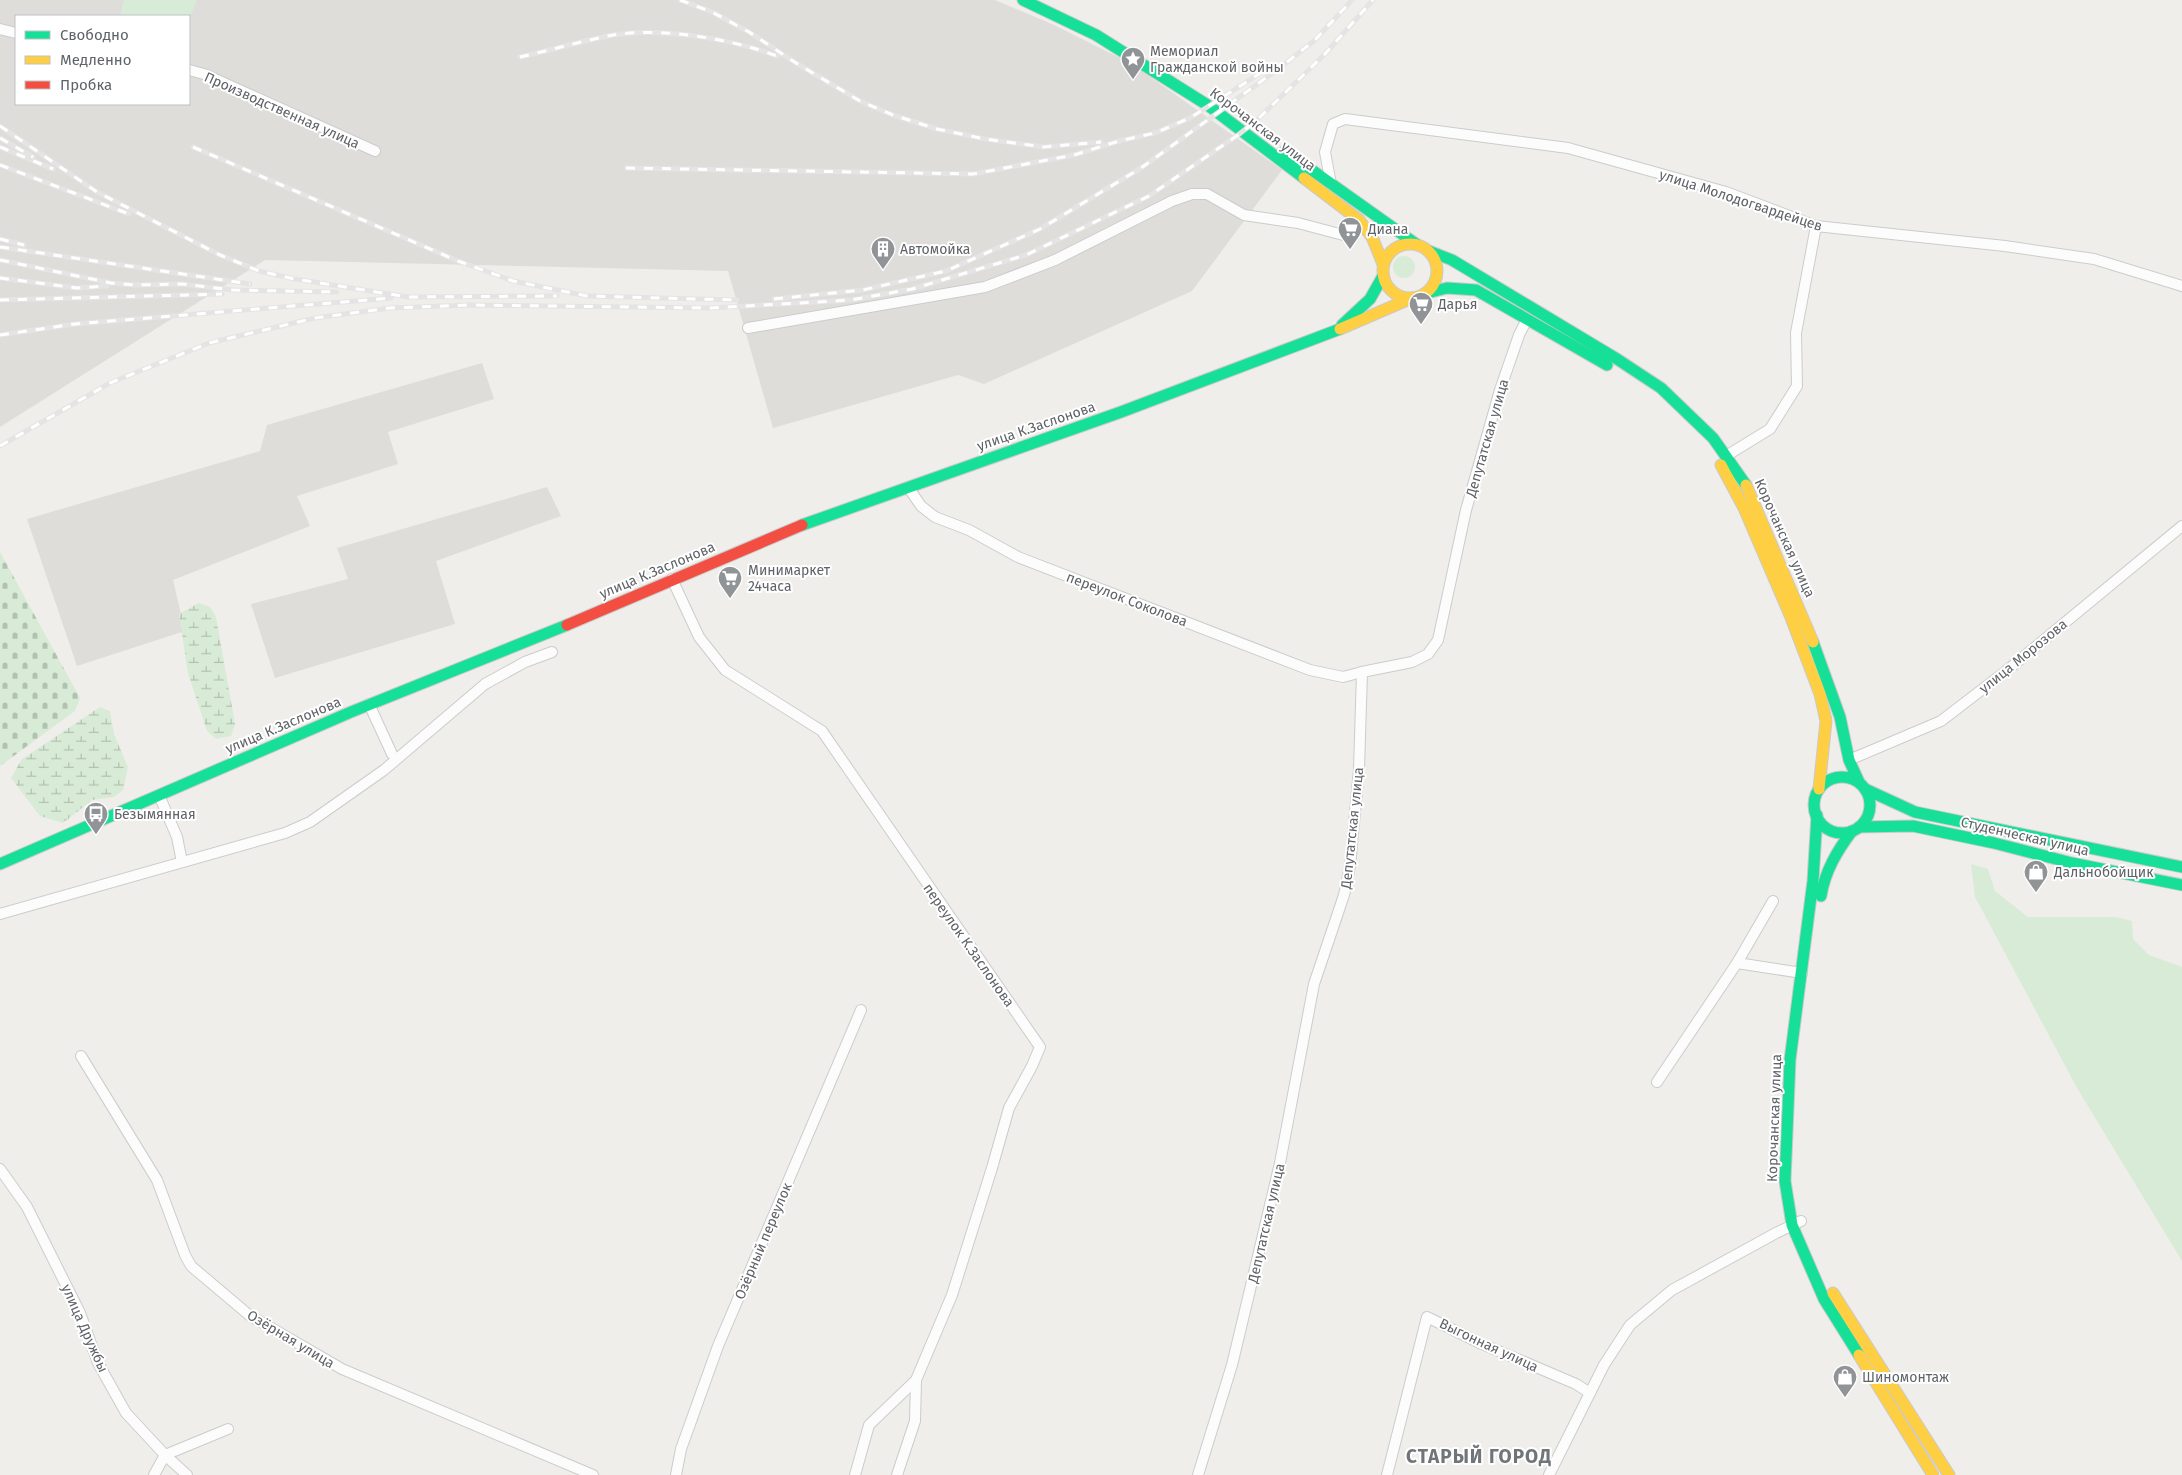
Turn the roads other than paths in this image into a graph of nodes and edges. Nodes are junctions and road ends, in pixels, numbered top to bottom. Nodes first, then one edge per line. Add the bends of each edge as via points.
1 (1023, 0) edge
2 (1046, 0) edge
3 (0, 29) edge
4 (15, 33) edge
5 (190, 70) edge
6 (375, 151) dead end
7 (1331, 184) junction
8 (1363, 225) junction
9 (1816, 226) junction
10 (1416, 244) junction
11 (1429, 251) junction
12 (1383, 264) junction
13 (1383, 276) junction
14 (2182, 286) edge
15 (1427, 293) junction
16 (1412, 298) junction
17 (1527, 318) junction
18 (748, 328) dead end
19 (1336, 330) junction
20 (1726, 456) junction
21 (908, 487) junction
22 (2182, 526) edge
23 (672, 579) junction
24 (519, 645) junction
25 (552, 652) dead end
26 (525, 662) junction
27 (1362, 672) junction
28 (369, 704) junction
29 (392, 754) dead end
30 (1849, 760) junction
31 (1862, 786) junction
32 (1819, 789) junction
33 (159, 795) junction
34 (1816, 815) junction
35 (1855, 829) junction
36 (182, 862) junction
37 (0, 864) edge
38 (2182, 867) edge
39 (2182, 885) edge
40 (1773, 901) dead end
41 (0, 914) edge
42 (1737, 963) junction
43 (1802, 973) junction
44 (861, 1010) dead end
45 (81, 1056) dead end
46 (1657, 1082) dead end
47 (0, 1169) edge
48 (1796, 1223) junction
49 (916, 1380) junction
50 (1590, 1393) junction
51 (228, 1429) dead end
52 (165, 1455) junction
53 (154, 1475) edge
54 (187, 1475) edge
55 (593, 1475) edge
56 (676, 1475) edge
57 (854, 1475) edge
58 (897, 1475) edge
59 (1198, 1475) edge
60 (1387, 1475) edge
61 (1549, 1475) edge
62 (1933, 1475) edge
63 (1949, 1475) edge

1 - 8 main road, Корочанская улица via 1096,35 1209,106
2 - 7 main road, Корочанская улица via 1100,27 1217,100
3 - 4 street
5 - 6 street, Производственная улица
7 - 9 street, улица Молодогвардейцев via 1325,152 1333,124 1345,119 1568,148 1726,192
7 - 10 main road, Корочанская улица
8 - 12 main road, Корочанская улица via 1372,237
8 - 18 street via 1346,236 1298,222 1244,215 1207,194 1192,194 1055,260 985,287
9 - 14 street, улица Молодогвардейцев via 2094,259
9 - 20 street via 1796,333 1797,386 1770,429
10 - 11 main road
10 - 12 main road via 1396,248
11 - 15 main road via 1437,272
11 - 20 main road, Корочанская улица via 1452,260 1661,388 1713,438
12 - 13 main road
13 - 16 main road via 1393,293
13 - 19 main road, улица К.Заслонова via 1370,299
15 - 16 main road
15 - 17 main road, Корочанская улица via 1447,288 1476,290
16 - 19 main road, улица К.Заслонова
17 - 27 street, Депутатская улица via 1500,390 1466,510 1438,640 1428,654 1412,662
17 - 32 main road, Корочанская улица via 1657,397 1706,444 1730,478 1790,615 1820,694 1826,722
19 - 21 main road, улица К.Заслонова via 1121,412
20 - 30 main road, Корочанская улица via 1756,506 1800,609 1835,701
21 - 23 main road, улица К.Заслонова via 786,531
21 - 27 street, переулок Соколова via 921,506 935,517 969,530 1018,557 1310,670 1342,677
22 - 30 street, улица Морозова via 1941,721
23 - 24 main road, улица К.Заслонова
23 - 49 street, переулок К.Заслонова via 699,637 725,670 822,731 1040,1047 1009,1108 952,1295
24 - 26 street
24 - 28 main road, улица К.Заслонова
25 - 26 street
26 - 36 street via 485,684 384,770 310,822 285,833
27 - 59 street, Депутатская улица via 1359,769 1346,886 1314,984 1296,1087 1263,1236 1232,1364
28 - 29 street
28 - 33 main road, улица К.Заслонова
30 - 31 main road, Корочанская улица
31 - 32 main road via 1842,777 1834,778
31 - 35 main road via 1869,796 1869,813
31 - 38 main road, Студенческая улица via 1915,812
32 - 34 main road
33 - 36 street via 177,837
33 - 37 main road, улица К.Заслонова
34 - 35 main road via 1835,832
34 - 43 main road, Корочанская улица via 1813,881
35 - 39 main road, Студенческая улица via 1913,826
35 - 48 main road, Корочанская улица via 1840,845 1822,881 1799,1061 1794,1179
36 - 41 street
40 - 42 street
42 - 43 street
42 - 46 street
43 - 48 main road, Корочанская улица via 1790,1060 1785,1181
44 - 56 street, Озёрный переулок via 718,1346 680,1449
45 - 55 street, Озёрная улица via 157,1180 191,1266 249,1315 342,1369
47 - 52 street, улица Дружбы via 28,1207 80,1313 98,1363 126,1413
48 - 50 street via 1672,1290 1630,1325
48 - 62 main road, Корочанская улица via 1824,1299
48 - 63 main road, Корочанская улица via 1833,1294
49 - 57 street, переулок К.Заслонова via 869,1425
49 - 58 street, переулок К.Заслонова via 915,1421
50 - 60 street, Выгонная улица via 1427,1317
50 - 61 street
51 - 52 street
52 - 53 street
52 - 54 street, улица Дружбы

